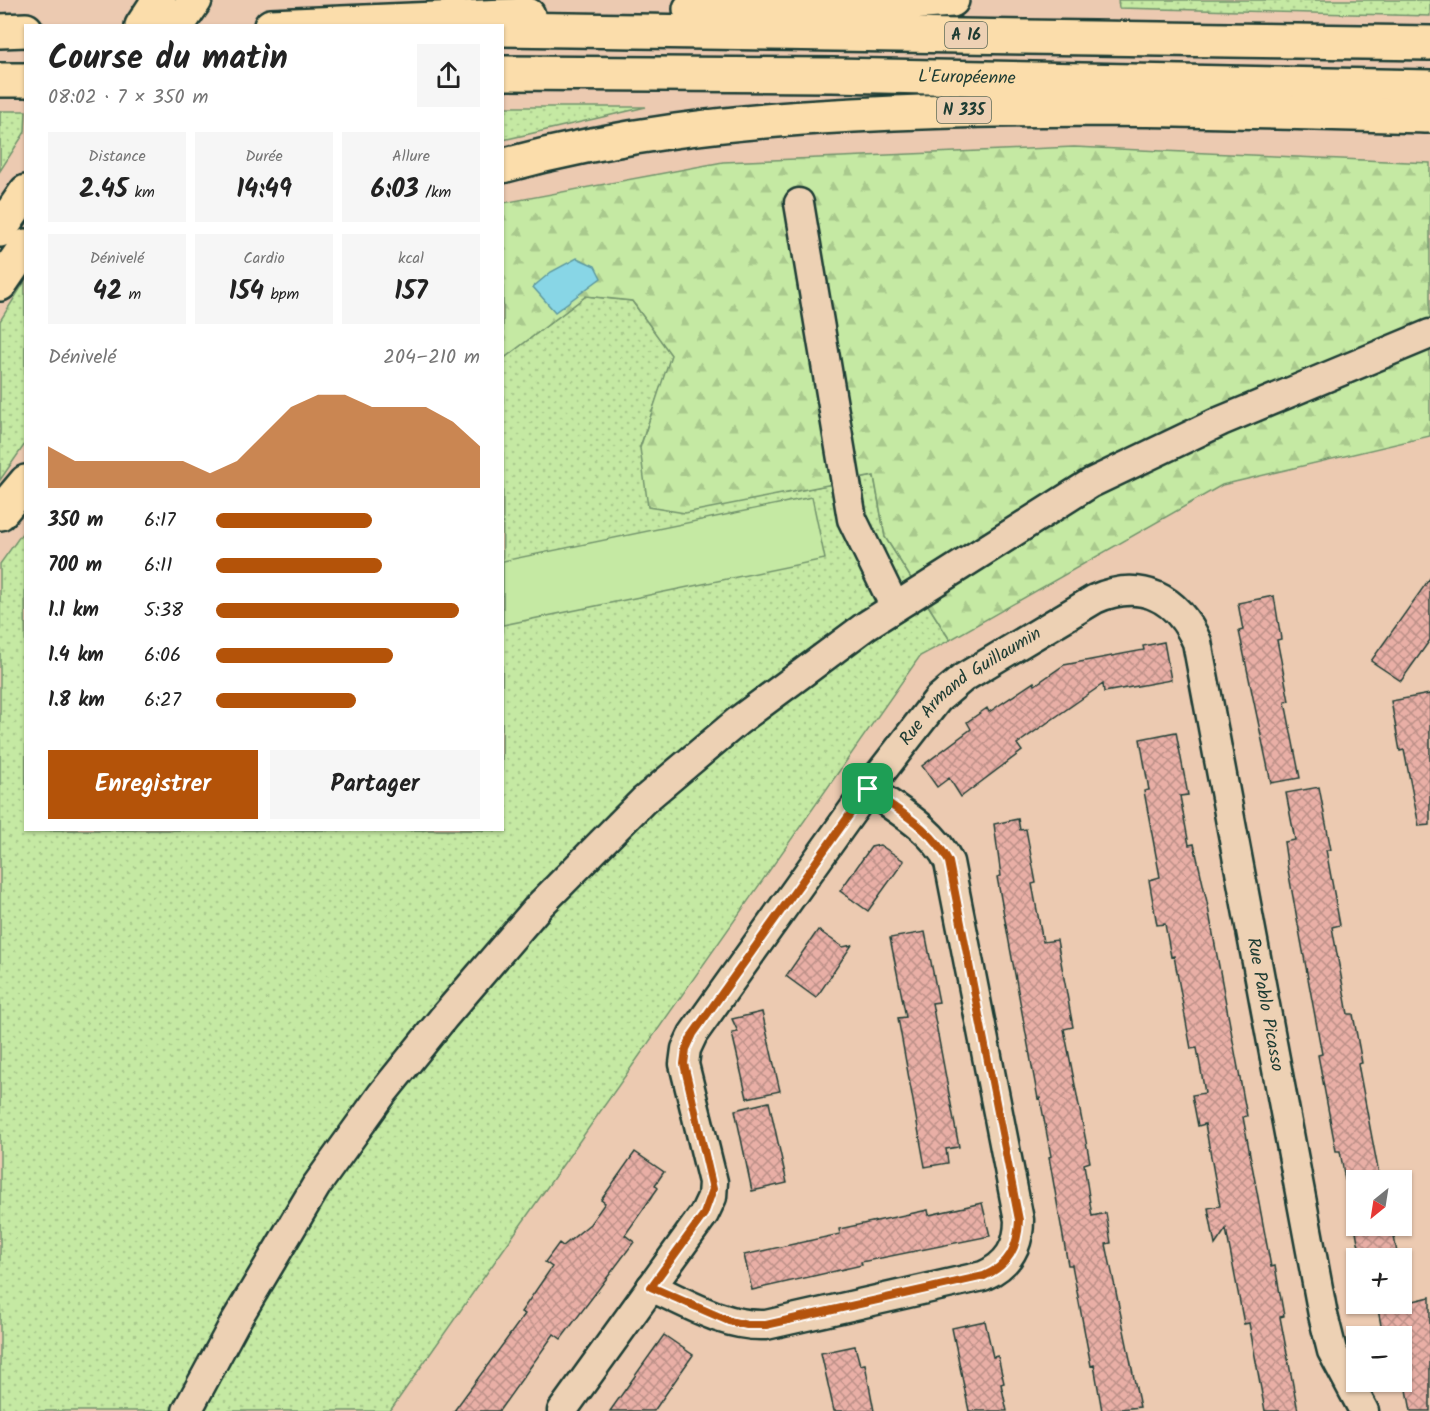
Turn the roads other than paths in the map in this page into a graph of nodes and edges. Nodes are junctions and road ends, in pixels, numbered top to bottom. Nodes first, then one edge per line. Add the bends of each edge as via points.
1 (159, 0) edge
2 (195, 0) edge
3 (952, 0) edge
4 (143, 24) edge
5 (178, 24) edge
6 (319, 24) edge
7 (504, 29) edge
8 (24, 30) edge
9 (0, 31) edge
10 (1430, 43) edge
11 (504, 73) edge
12 (0, 80) edge
13 (24, 80) edge
14 (1430, 87) edge
15 (1430, 116) edge
16 (504, 166) edge
17 (24, 195) edge
18 (799, 203) dead end
19 (0, 230) edge
20 (24, 249) edge
21 (0, 284) edge
22 (1430, 334) edge
23 (24, 484) edge
24 (0, 513) edge
25 (1166, 601) joint
26 (895, 607) junction
27 (868, 789) junction
28 (651, 1287) junction
29 (188, 1411) edge
30 (562, 1411) edge
31 (1364, 1411) edge

1 - 4 highway
2 - 5 highway
3 - 6 highway via 842,8 681,9
7 - 10 highway, A 16
8 - 9 highway
11 - 14 highway, L'Européenne
12 - 13 highway
15 - 16 highway, N 335 via 1078,109 823,116 615,139
17 - 19 highway
18 - 26 street via 852,519
20 - 21 highway
22 - 26 street via 1221,421 1091,483
23 - 24 highway
25 - 27 street, Rue Armand Guillaumin via 1141,592 1107,594 963,678 938,699
25 - 31 street, Rue Pablo Picasso via 1185,618 1197,642 1323,1315 1332,1351
26 - 29 street via 738,721 643,801 540,904 382,1094 316,1186 234,1324
27 - 28 street, Rue Armand Guillaumin via 686,1049 684,1064 713,1189 704,1214
27 - 28 street via 924,830 938,843 949,862 1019,1220 1014,1248 1005,1263 984,1276 766,1325 729,1321
28 - 30 street, Rue Armand Guillaumin

